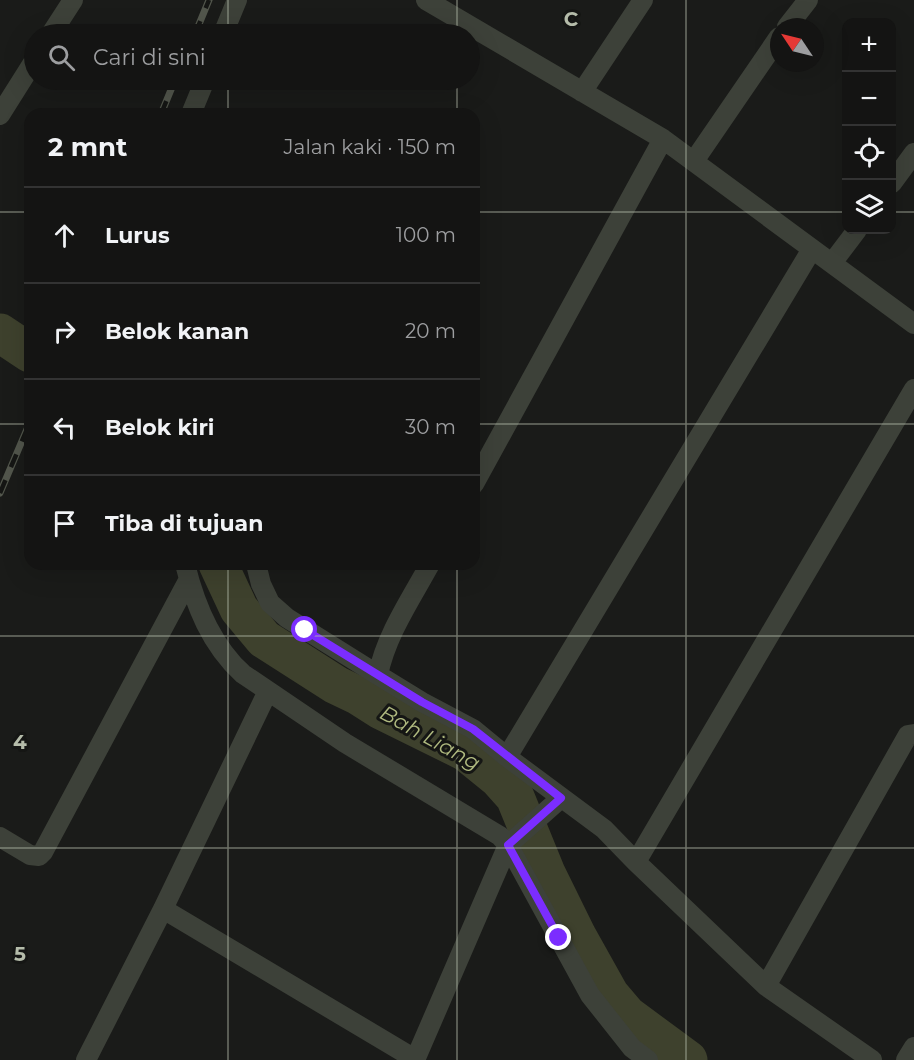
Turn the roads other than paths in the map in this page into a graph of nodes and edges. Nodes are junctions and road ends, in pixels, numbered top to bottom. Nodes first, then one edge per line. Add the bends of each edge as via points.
1 (74, 0) edge
2 (237, 0) edge
3 (426, 0) edge
4 (643, 0) edge
5 (808, 0) edge
6 (794, 18) edge
7 (58, 24) edge
8 (228, 24) edge
9 (467, 24) edge
10 (480, 32) edge
11 (770, 50) edge
12 (24, 77) edge
13 (201, 90) edge
14 (582, 92) junction
15 (193, 108) edge
16 (0, 115) edge
17 (663, 139) junction
18 (914, 153) edge
19 (694, 161) junction
20 (893, 180) edge
21 (854, 234) edge
22 (812, 249) junction
23 (832, 263) junction
24 (914, 324) edge
25 (914, 390) edge
26 (480, 473) edge
27 (257, 570) edge
28 (427, 570) edge
29 (187, 571) edge
30 (378, 675) junction
31 (268, 691) junction
32 (914, 734) edge
33 (507, 757) junction
34 (556, 803) junction
35 (0, 837) edge
36 (512, 841) junction
37 (636, 862) junction
38 (163, 909) junction
39 (766, 986) junction
40 (914, 1047) edge
41 (415, 1059) edge
42 (86, 1060) edge
43 (648, 1060) edge
44 (872, 1060) edge
45 (906, 1060) edge

1 - 7 street
2 - 8 street
3 - 9 street
4 - 14 street
5 - 6 street
10 - 14 street
11 - 19 street
12 - 16 street
13 - 15 street
14 - 17 street
17 - 19 street
17 - 26 street
18 - 20 street
19 - 22 street
21 - 23 street
22 - 23 street
22 - 33 street
23 - 24 street
25 - 37 street
27 - 30 street via 270,603 287,618
28 - 30 street via 393,633
29 - 31 street via 209,632 228,660
29 - 35 street via 43,852 30,855
30 - 33 street via 473,729
31 - 36 street via 345,743
31 - 38 street
32 - 39 street via 908,735
33 - 34 street
34 - 36 street
34 - 37 street via 604,829
36 - 41 street
36 - 43 street via 590,994 632,1048
37 - 39 street
38 - 41 street
38 - 42 street
39 - 44 street
40 - 45 street

